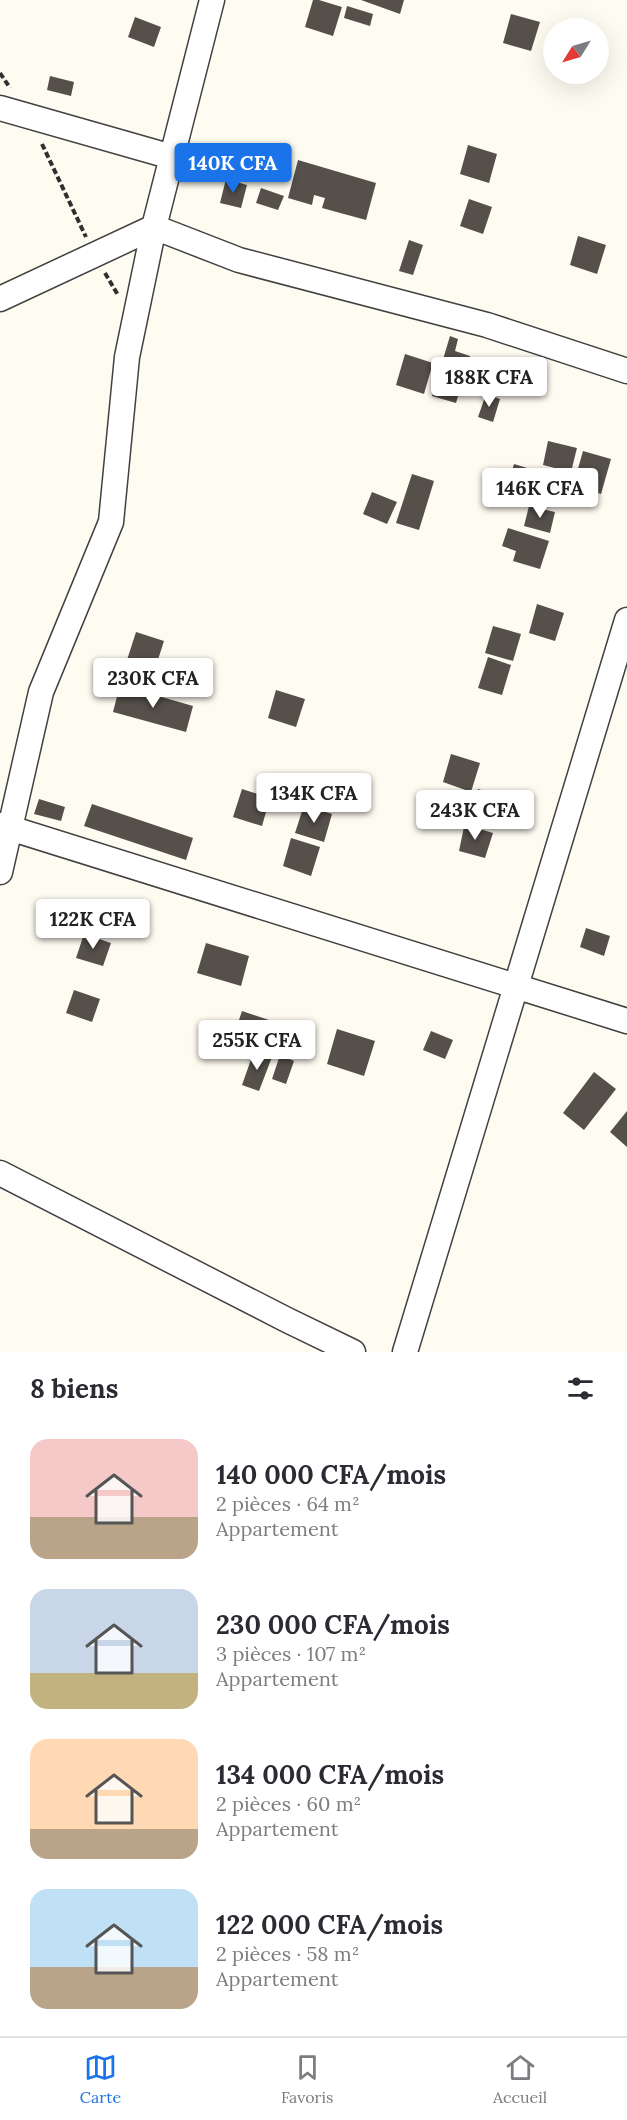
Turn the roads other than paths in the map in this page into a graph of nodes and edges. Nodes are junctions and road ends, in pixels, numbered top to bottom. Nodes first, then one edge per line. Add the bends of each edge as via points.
1 (212, 0) edge
2 (0, 108) edge
3 (172, 157) junction
4 (154, 227) junction
5 (0, 299) edge
6 (627, 371) edge
7 (627, 620) edge
8 (5, 826) edge
9 (0, 872) edge
10 (515, 986) junction
11 (627, 1022) edge
12 (0, 1173) edge
13 (353, 1352) edge
14 (405, 1352) edge

1 - 3 street
2 - 3 street
3 - 4 street
4 - 5 street
4 - 6 street via 238,260 487,326
4 - 8 street via 127,357 111,522 41,692
7 - 10 street
8 - 9 street
8 - 10 street
10 - 11 street
10 - 14 street
12 - 13 street

